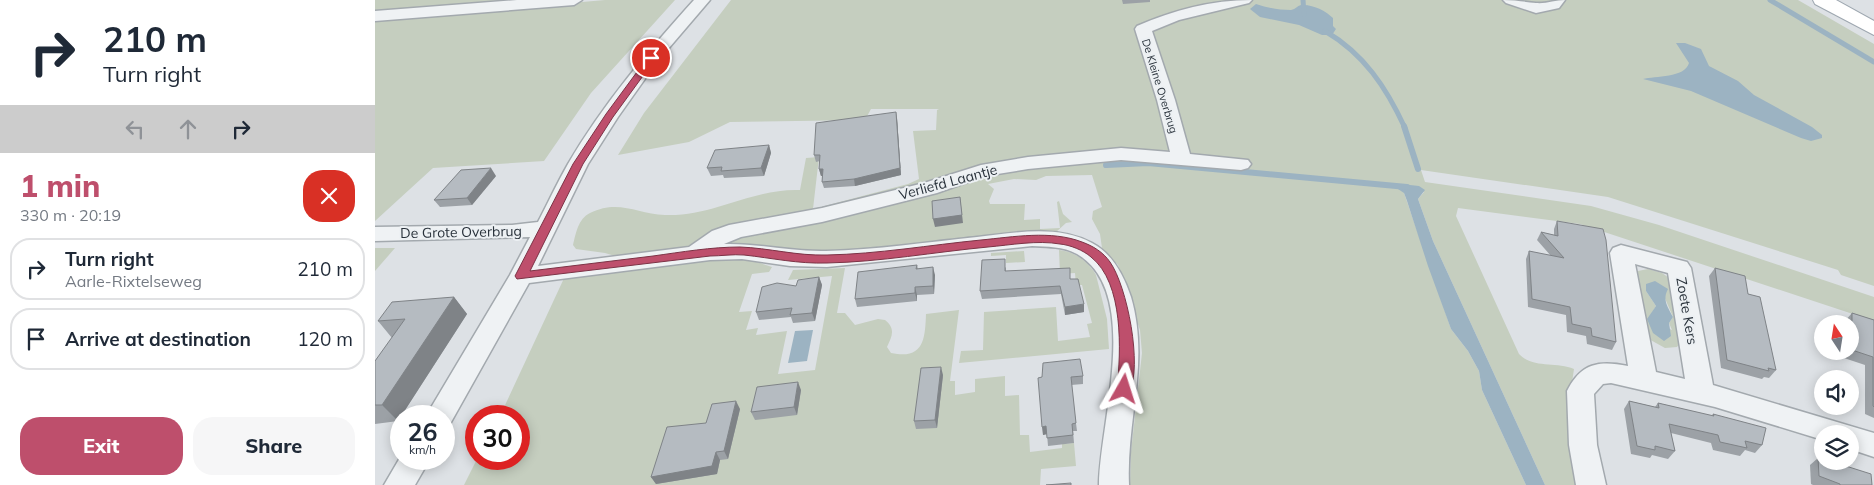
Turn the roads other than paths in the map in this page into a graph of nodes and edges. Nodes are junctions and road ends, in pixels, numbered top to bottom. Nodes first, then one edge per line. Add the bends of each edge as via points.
1 (574, 0) edge
2 (702, 0) edge
3 (1244, 0) edge
4 (1511, 0) edge
5 (1557, 0) edge
6 (1823, 0) edge
7 (375, 16) edge
8 (1874, 29) edge
9 (1181, 158) junction
10 (1241, 164) dead end
11 (547, 228) junction
12 (375, 234) edge
13 (694, 255) junction
14 (521, 276) junction
15 (1644, 380) junction
16 (1701, 393) junction
17 (446, 405) edge
18 (1814, 426) edge
19 (1859, 440) edge
20 (1874, 445) edge
21 (408, 470) edge
22 (399, 485) edge
23 (1114, 485) edge
24 (1591, 485) edge

1 - 7 street
2 - 11 street via 651,58 609,116 578,164
3 - 9 street, De Kleine Overbrug via 1174,16 1143,29
4 - 5 street via 1527,7 1546,8
6 - 8 main road
9 - 10 street, Verliefd Laantje
9 - 13 street, Verliefd Laantje via 1121,154 981,170 930,188 822,215 737,230 720,236
11 - 12 street, De Grote Overbrug via 512,232
11 - 14 street
13 - 14 street
13 - 23 street via 742,251 827,259 1037,239 1059,240 1086,248 1100,258 1113,280 1120,298 1126,336 1127,358 1113,454
14 - 17 street
15 - 16 street
15 - 16 street, Zoete Kers via 1621,253 1679,268
15 - 24 street via 1611,373 1596,374 1580,391 1583,445
16 - 18 street
19 - 20 street
21 - 22 street

